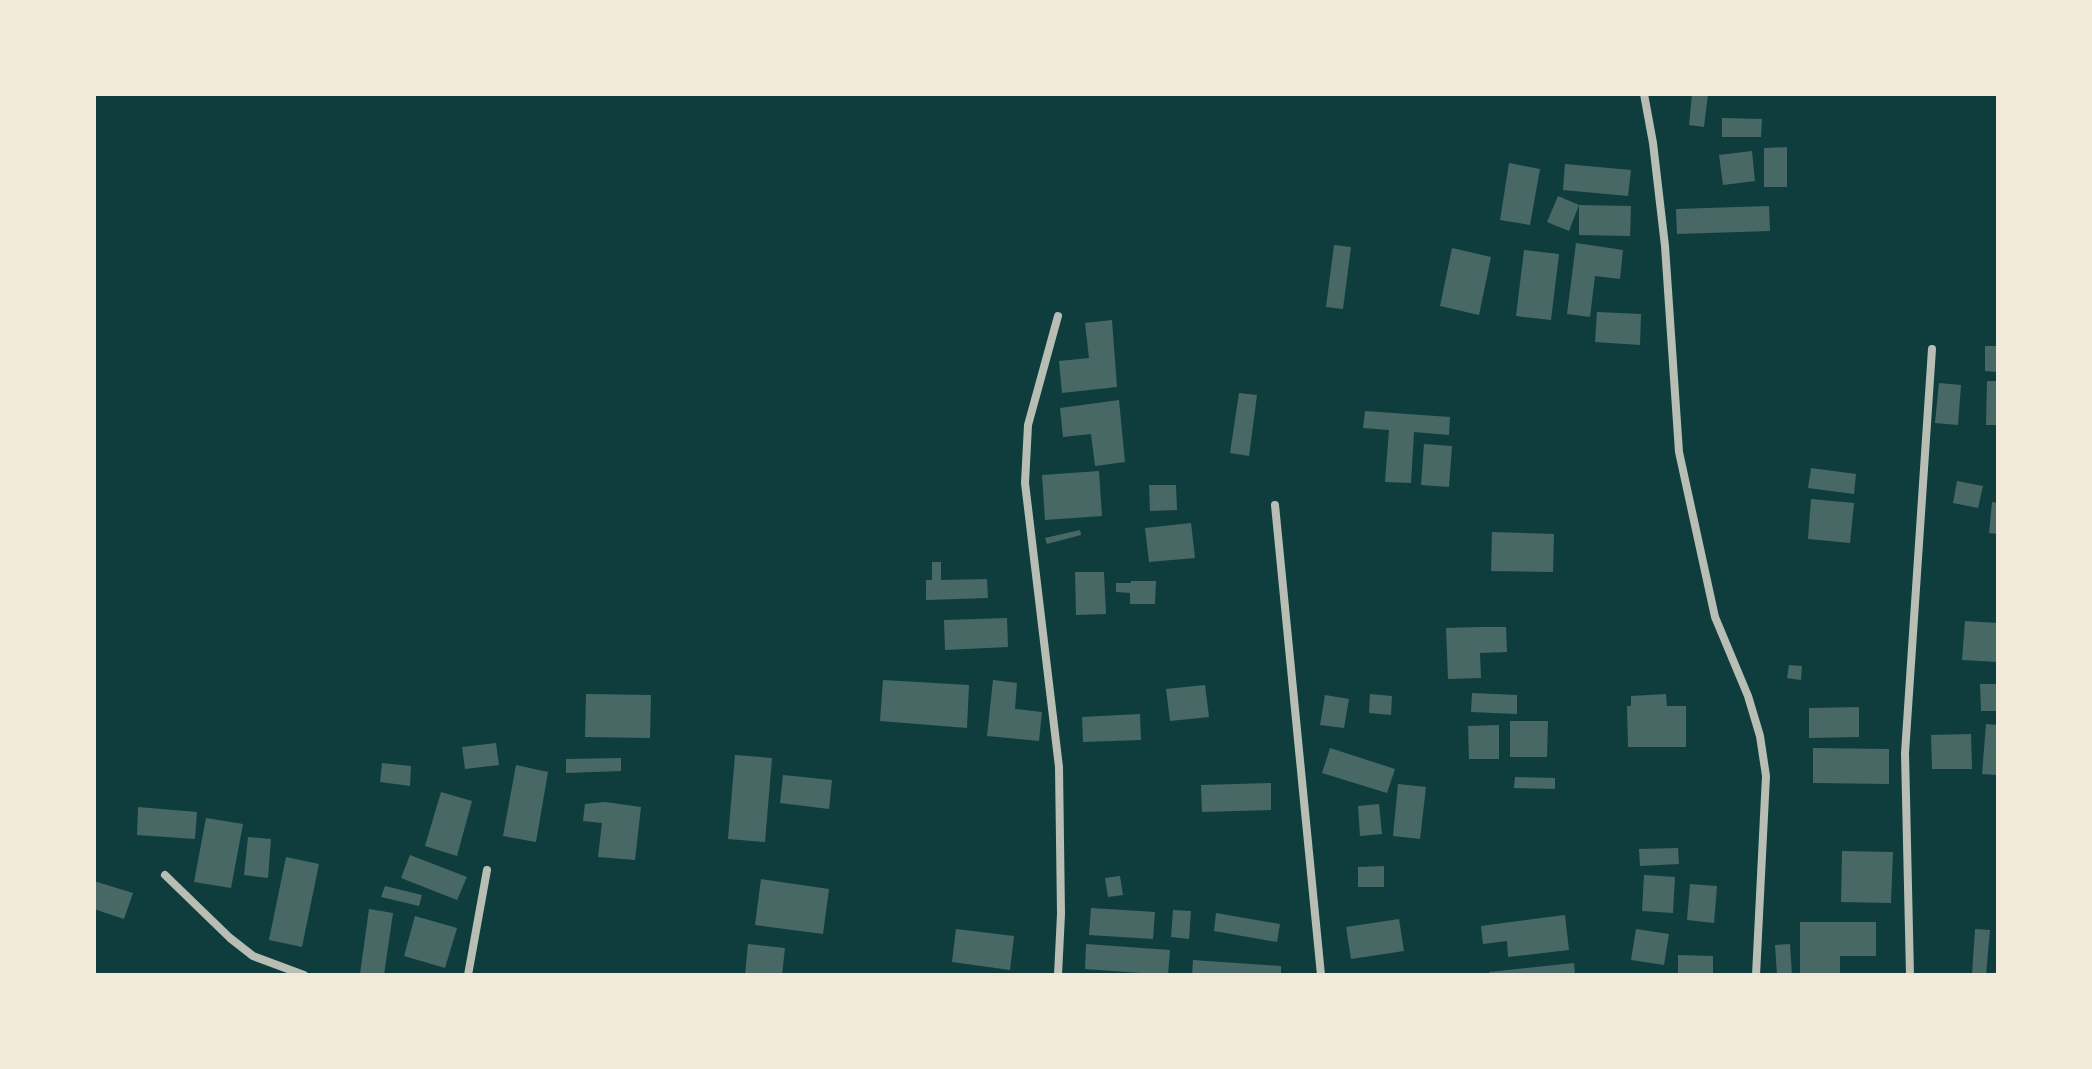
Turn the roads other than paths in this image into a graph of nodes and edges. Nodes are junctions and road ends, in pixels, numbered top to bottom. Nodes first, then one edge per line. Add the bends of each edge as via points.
1 (1644, 94) edge
2 (1058, 316) dead end
3 (1932, 349) dead end
4 (1275, 505) dead end
5 (487, 870) dead end
6 (165, 875) dead end
7 (304, 975) edge
8 (468, 975) edge
9 (1058, 975) edge
10 (1321, 975) edge
11 (1756, 975) edge
12 (1910, 975) edge

1 - 11 street via 1665,246 1679,452 1715,617 1748,696 1766,776
2 - 9 street via 1028,425 1025,483 1059,767
3 - 12 street via 1905,753
4 - 10 street
5 - 8 street
6 - 7 street via 253,956

